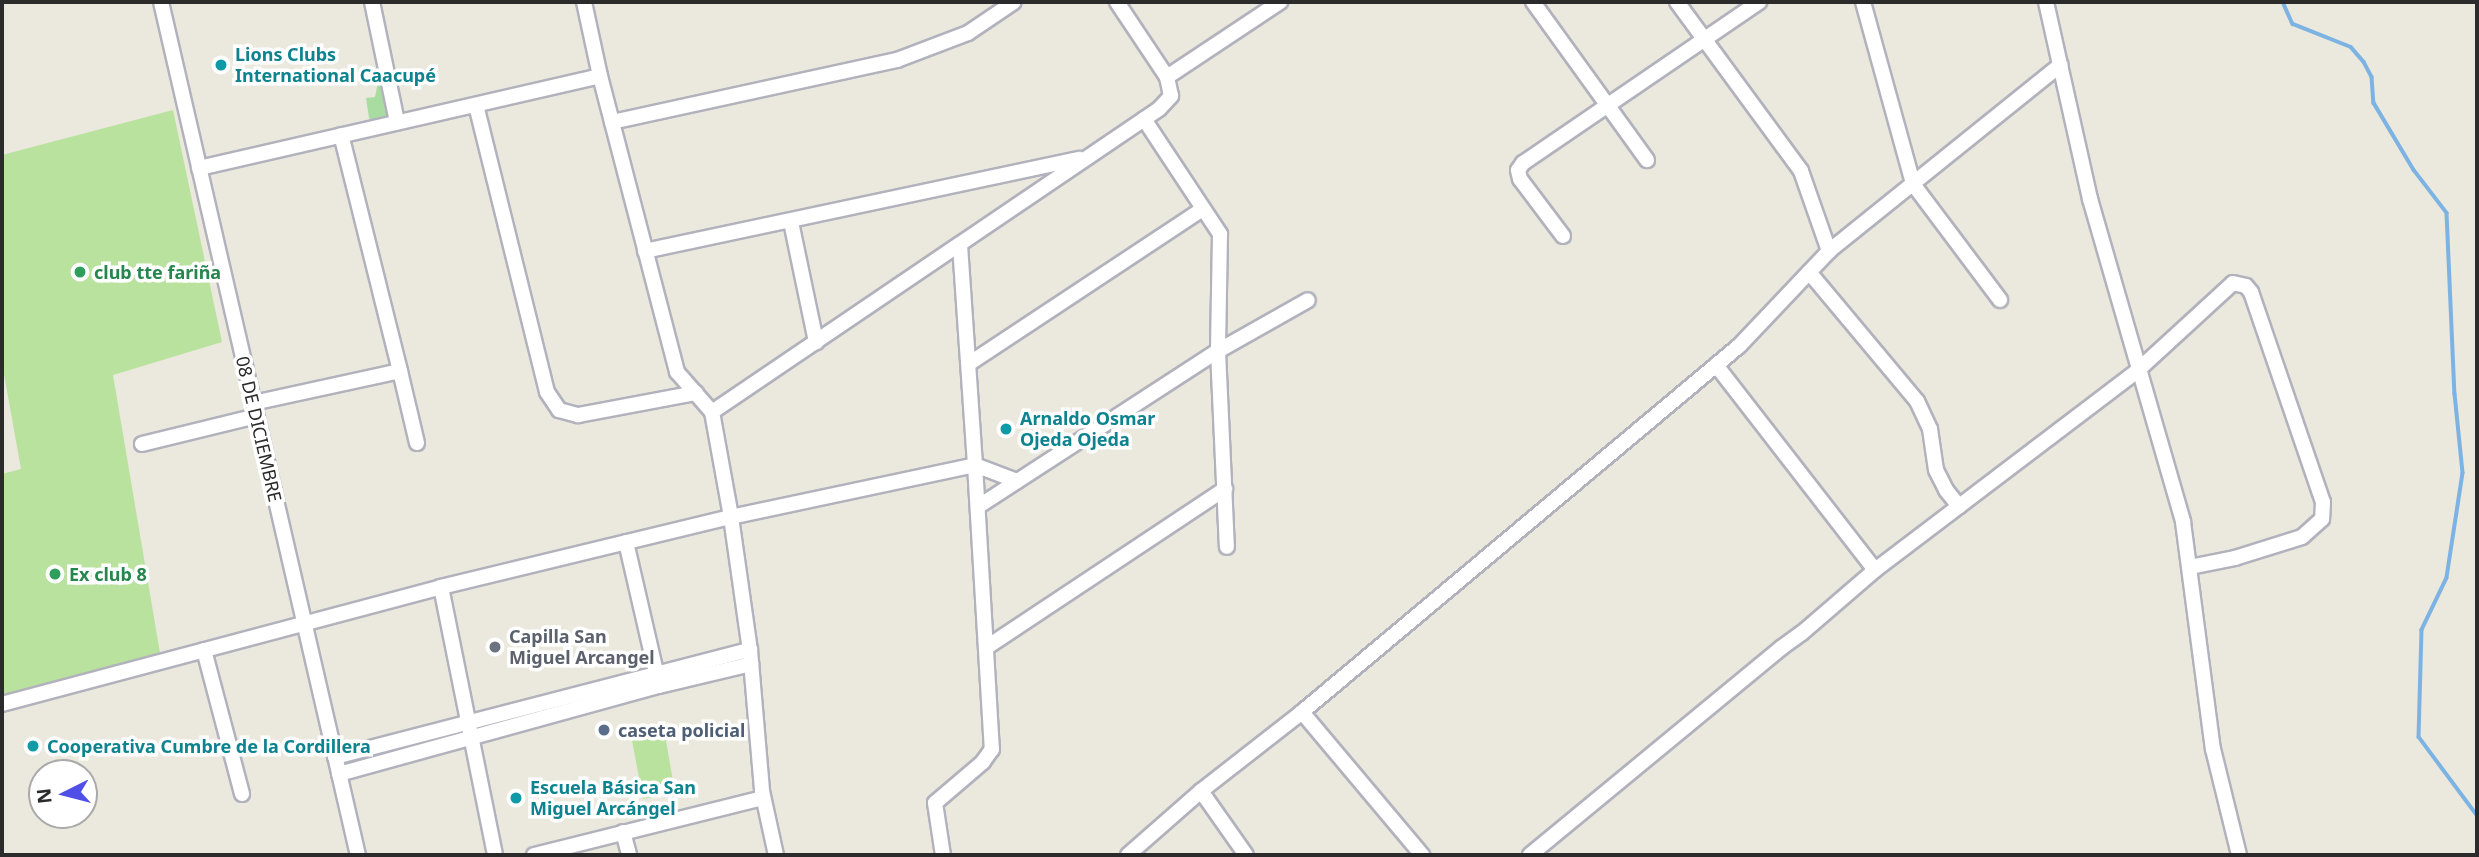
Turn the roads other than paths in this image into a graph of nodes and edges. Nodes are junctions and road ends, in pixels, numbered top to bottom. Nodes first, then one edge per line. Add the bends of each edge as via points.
1 (162, 2) edge
2 (372, 2) edge
3 (584, 2) edge
4 (1014, 2) edge
5 (1117, 2) edge
6 (1251, 2) edge
7 (1280, 2) edge
8 (1532, 2) edge
9 (1677, 2) edge
10 (1759, 2) edge
11 (1863, 2) edge
12 (2046, 2) edge
13 (1261, 15) junction
14 (1704, 37) junction
15 (2060, 65) junction
16 (600, 76) junction
17 (1167, 77) junction
18 (476, 104) junction
19 (1606, 104) junction
20 (1144, 119) junction
21 (397, 122) junction
22 (612, 122) junction
23 (341, 135) junction
24 (1088, 157) junction
25 (1647, 160) dead end
26 (199, 168) junction
27 (1913, 184) junction
28 (1203, 209) junction
29 (791, 222) junction
30 (1563, 236) dead end
31 (960, 245) junction
32 (645, 251) junction
33 (1829, 251) junction
34 (1809, 272) junction
35 (1308, 300) dead end
36 (2000, 300) dead end
37 (816, 342) junction
38 (1218, 351) junction
39 (970, 363) junction
40 (1716, 365) junction
41 (400, 371) junction
42 (2137, 371) junction
43 (696, 393) junction
44 (255, 409) junction
45 (712, 412) junction
46 (417, 443) dead end
47 (142, 444) dead end
48 (975, 465) junction
49 (1017, 481) junction
50 (1225, 489) junction
51 (979, 506) junction
52 (1959, 506) junction
53 (732, 517) junction
54 (626, 542) junction
55 (1227, 547) dead end
56 (2190, 567) junction
57 (1875, 570) junction
58 (441, 587) junction
59 (304, 624) junction
60 (987, 647) junction
61 (204, 650) junction
62 (750, 657) junction
63 (658, 680) junction
64 (2, 704) edge
65 (1302, 712) junction
66 (470, 731) junction
67 (335, 757) junction
68 (339, 774) junction
69 (1201, 791) junction
70 (242, 794) dead end
71 (763, 798) junction
72 (623, 832) junction
73 (358, 855) edge
74 (495, 855) edge
75 (534, 855) edge
76 (629, 855) edge
77 (776, 855) edge
78 (943, 855) edge
79 (1128, 855) edge
80 (1246, 855) edge
81 (1422, 855) edge
82 (1530, 855) edge
83 (2239, 855) edge

1 - 26 street, 08 DE DICIEMBRE
2 - 21 street
3 - 16 street
4 - 22 street via 968,33 897,60
5 - 17 street
6 - 13 street
7 - 13 street
8 - 19 street
9 - 14 street
10 - 14 street
11 - 27 street
12 - 15 street
13 - 17 street
14 - 19 street
14 - 33 street via 1801,171
15 - 27 street
15 - 42 street
16 - 18 street
16 - 22 street
17 - 20 street via 1171,96
18 - 21 street
18 - 43 street via 547,392 559,410 578,415
19 - 25 street
19 - 30 street via 1518,170
20 - 24 street
20 - 28 street
21 - 23 street
22 - 32 street
23 - 26 street
23 - 41 street
24 - 29 street
24 - 31 street
26 - 44 street, 08 DE DICIEMBRE
27 - 33 street
27 - 36 street
28 - 38 street via 1220,234
28 - 39 street
29 - 32 street
29 - 37 street
31 - 37 street
31 - 39 street
32 - 43 street via 677,372
33 - 34 street
34 - 40 street
34 - 52 street via 1917,401 1930,429 1936,470
35 - 38 street
37 - 45 street
38 - 49 street
38 - 50 street
39 - 48 street
40 - 57 street
40 - 65 street
41 - 44 street
41 - 46 street
42 - 52 street
42 - 56 street via 2183,522
42 - 56 street via 2234,283 2246,286 2323,502 2322,519 2302,537
43 - 45 street
44 - 47 street
44 - 59 street, 08 DE DICIEMBRE
45 - 53 street
48 - 49 street
48 - 51 street
48 - 53 street
49 - 51 street
50 - 55 street
50 - 60 street
51 - 60 street
52 - 57 street
53 - 54 street
53 - 62 street
54 - 58 street
54 - 63 street
56 - 83 street via 2213,749
57 - 82 street
58 - 59 street
58 - 66 street
59 - 61 street
59 - 67 street, 08 DE DICIEMBRE
60 - 78 street via 992,749 935,803
61 - 64 street
61 - 70 street
62 - 63 street
62 - 71 street
63 - 66 street
65 - 69 street
65 - 81 street
66 - 67 street
66 - 68 street
66 - 74 street
67 - 68 street, 08 DE DICIEMBRE
68 - 73 street, 08 DE DICIEMBRE
69 - 79 street
69 - 80 street
71 - 72 street
71 - 77 street
72 - 75 street
72 - 76 street

